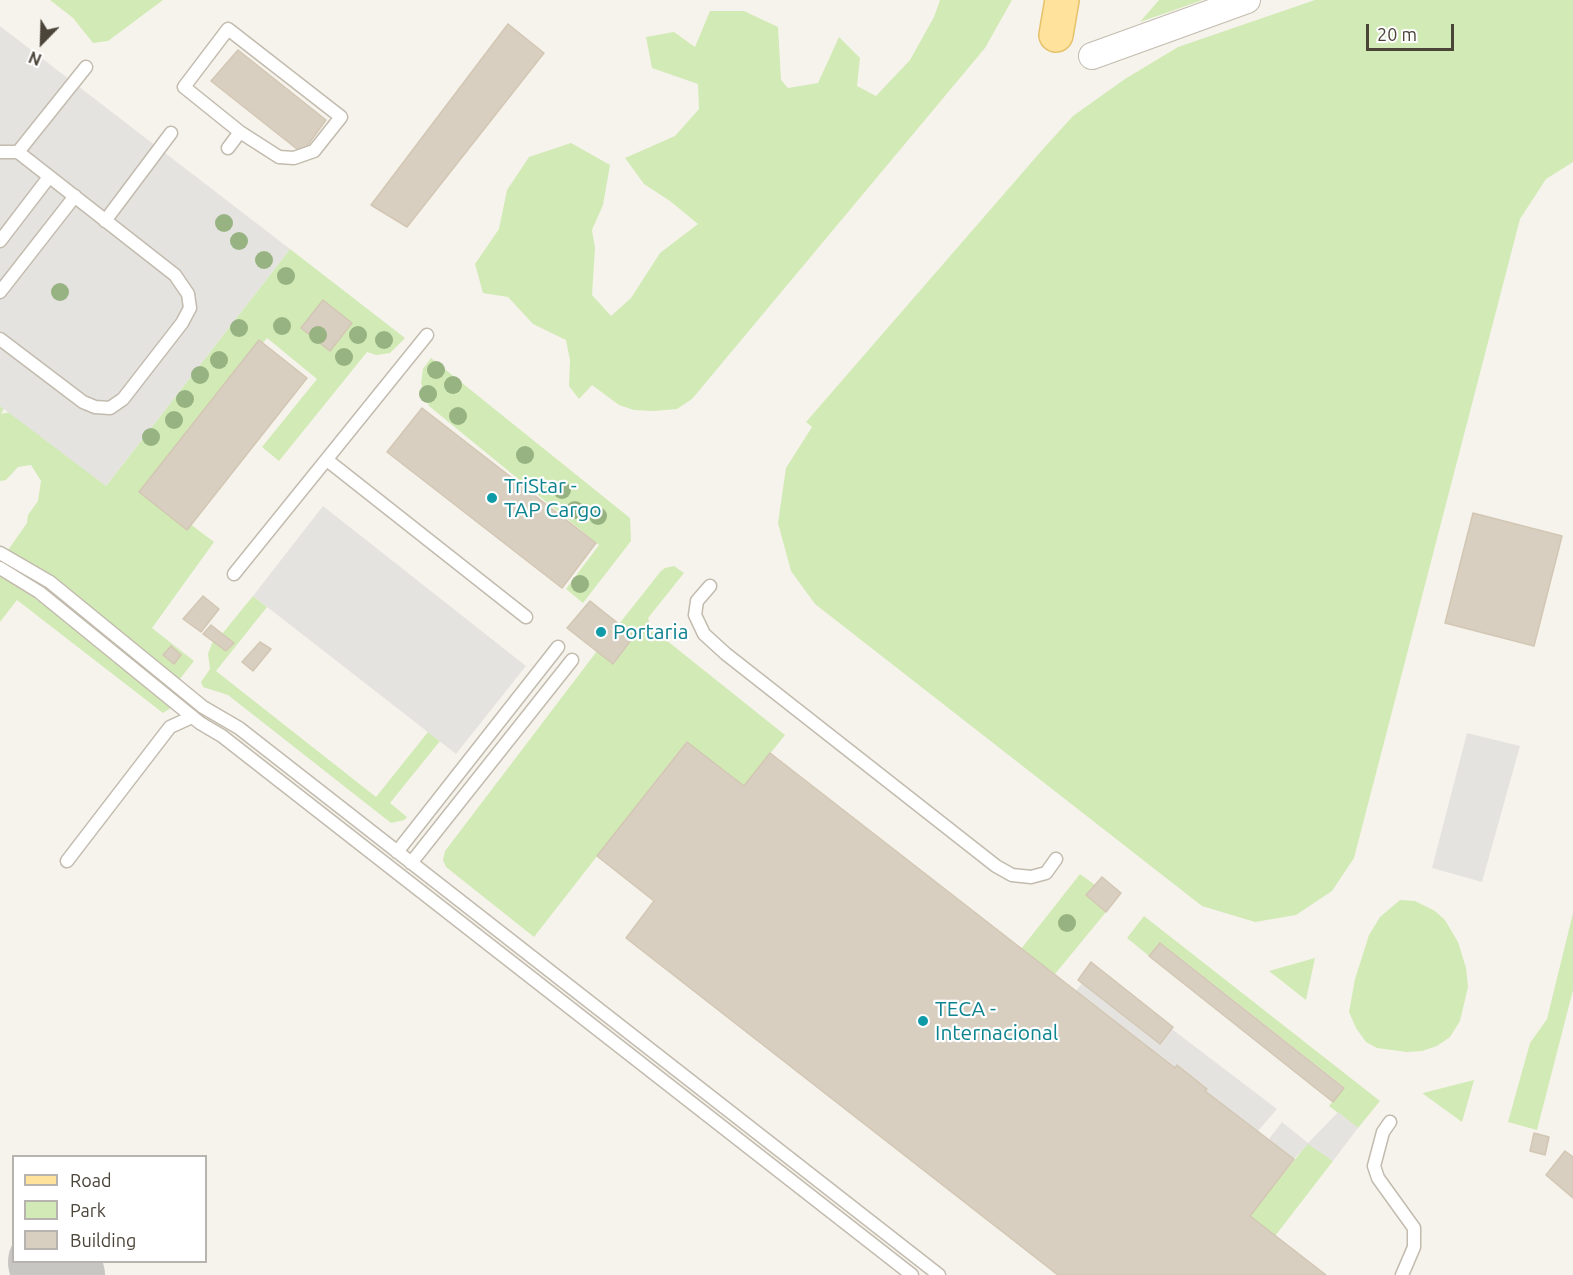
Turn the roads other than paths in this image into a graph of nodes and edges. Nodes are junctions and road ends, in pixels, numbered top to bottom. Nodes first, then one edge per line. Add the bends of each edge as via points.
1 (1062, 0) edge
2 (1247, 0) edge
3 (1056, 35) dead end
4 (1092, 56) dead end
5 (86, 67) dead end
6 (240, 132) junction
7 (171, 133) dead end
8 (228, 148) dead end
9 (0, 152) edge
10 (18, 152) junction
11 (49, 177) junction
12 (75, 196) junction
13 (105, 220) junction
14 (0, 241) edge
15 (0, 292) edge
16 (427, 334) dead end
17 (0, 339) edge
18 (327, 460) junction
19 (0, 553) edge
20 (0, 568) edge
21 (234, 574) dead end
22 (710, 586) dead end
23 (526, 617) dead end
24 (558, 647) dead end
25 (572, 660) dead end
26 (192, 717) junction
27 (397, 852) junction
28 (1056, 859) dead end
29 (67, 861) dead end
30 (411, 863) junction
31 (1390, 1122) dead end
32 (912, 1275) edge
33 (939, 1275) edge
34 (1402, 1275) edge

1 - 3 main road
2 - 4 street
5 - 10 lane
6 - 6 lane via 279,158 294,158 314,151 341,117 228,29 184,87
6 - 8 lane
7 - 13 lane
9 - 10 lane
10 - 11 lane
11 - 12 lane
11 - 14 lane
12 - 13 lane
12 - 15 lane
13 - 17 lane via 176,275 188,294 190,308 123,399 110,408 83,402
16 - 18 lane
18 - 21 lane
18 - 23 lane
19 - 27 lane via 50,582 203,707 239,728
20 - 26 lane via 39,592
22 - 28 lane via 696,601 695,615 704,634 745,669 996,866 1012,875 1032,877 1046,873
24 - 27 lane
25 - 30 lane
26 - 29 lane via 170,727
26 - 32 lane via 222,736
27 - 30 lane
30 - 33 lane
31 - 34 lane via 1383,1132 1374,1166 1378,1178 1414,1228 1414,1247

